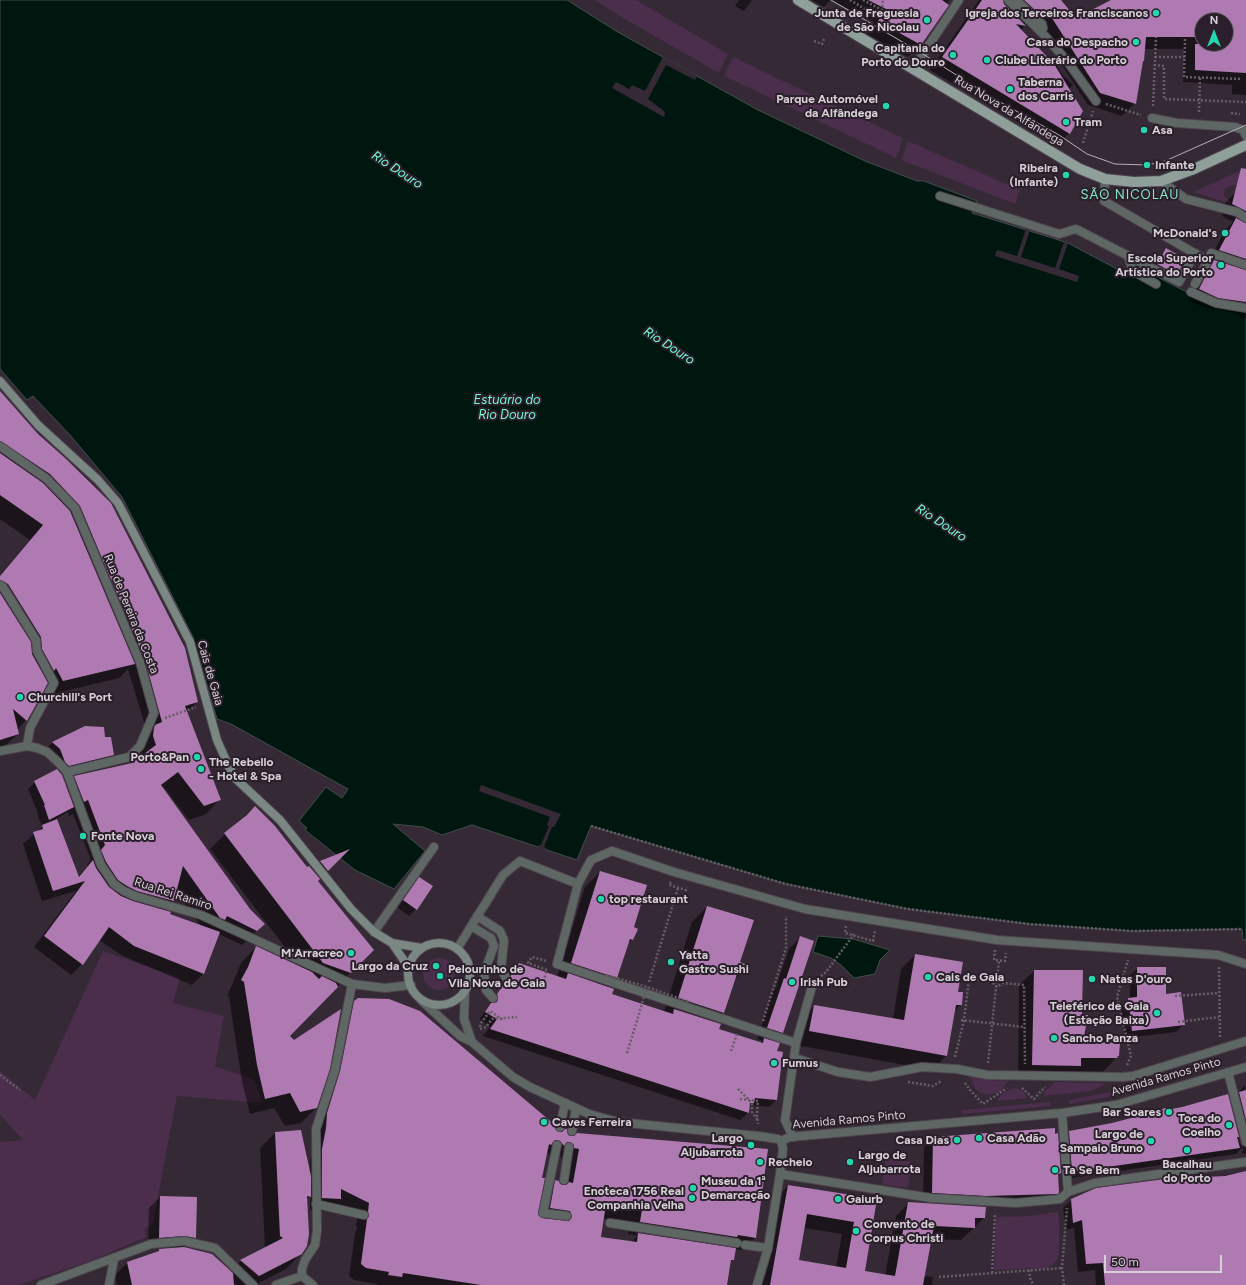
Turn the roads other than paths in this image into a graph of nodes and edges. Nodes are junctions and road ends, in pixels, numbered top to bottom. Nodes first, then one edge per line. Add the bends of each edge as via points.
1 (798, 0) edge
2 (1008, 0) edge
3 (1016, 0) edge
4 (956, 1) edge
5 (1043, 28) dead end
6 (913, 69) junction
7 (1096, 101) road end
8 (1152, 118) road end
9 (1246, 136) edge
10 (1246, 145) edge
11 (1105, 179) junction
12 (1161, 181) junction
13 (940, 196) dead end
14 (1246, 218) edge
15 (1195, 253) junction
16 (1211, 253) dead end
17 (1128, 256) junction
18 (1246, 265) edge
19 (1156, 284) dead end
20 (1195, 284) dead end
21 (1191, 292) dead end
22 (1246, 308) edge
23 (0, 381) edge
24 (0, 446) edge
25 (0, 585) edge
26 (27, 746) junction
27 (0, 751) edge
28 (67, 772) junction
29 (434, 847) dead end
30 (578, 884) junction
31 (477, 916) junction
32 (471, 926) junction
33 (374, 932) junction
34 (392, 943) junction
35 (422, 948) junction
36 (457, 949) junction
37 (1246, 964) edge
38 (409, 968) junction
39 (506, 978) dead end
40 (813, 983) dead end
41 (352, 984) junction
42 (411, 986) junction
43 (465, 992) junction
44 (493, 998) dead end
45 (421, 1000) junction
46 (1246, 1041) edge
47 (472, 1042) junction
48 (796, 1043) junction
49 (795, 1058) junction
50 (1246, 1067) edge
51 (1228, 1072) junction
52 (565, 1103) junction
53 (576, 1108) junction
54 (1062, 1113) junction
55 (560, 1127) dead end
56 (572, 1131) dead end
57 (792, 1137) junction
58 (781, 1141) junction
59 (1246, 1142) edge
60 (557, 1145) dead end
61 (570, 1147) dead end
62 (1246, 1162) edge
63 (780, 1174) junction
64 (564, 1180) dead end
65 (1068, 1192) junction
66 (316, 1204) junction
67 (364, 1215) dead end
68 (567, 1216) dead end
69 (610, 1223) dead end
70 (768, 1248) junction
71 (114, 1259) junction
72 (302, 1276) junction
73 (41, 1285) edge
74 (109, 1285) edge
75 (253, 1285) edge
76 (276, 1285) edge
77 (313, 1285) edge
78 (757, 1285) edge

1 - 6 main road, Rua Nova da Alfândega
2 - 7 street via 1067,60
3 - 5 street via 1042,24
4 - 6 street
6 - 11 main road, Rua Nova da Alfândega via 1080,169
8 - 9 street via 1177,123 1235,127 1243,130
10 - 12 main road, Rua Nova da Alfândega
11 - 12 main road, Rua Nova da Alfândega
11 - 15 street via 1104,201
12 - 14 street via 1186,199 1237,212
13 - 17 street via 1060,234 1076,229
15 - 17 street via 1179,282
15 - 20 street via 1208,261
16 - 18 street
17 - 19 street via 1133,271
21 - 22 street via 1216,303
23 - 33 main road, Cais de Gaia via 38,426 98,480 118,503 190,642 217,740 236,779 280,820 351,910
24 - 28 street, Rua de Pereira da Costa via 47,479 75,508 140,662 154,713 140,746 129,757
25 - 26 street via 36,640 37,651 54,683 30,728
26 - 27 street, Rua Rei Ramiro
26 - 28 street, Rua Rei Ramiro via 47,752
28 - 41 street, Rua Rei Ramiro via 101,865 114,884 135,896 201,915
29 - 33 street
30 - 31 street via 520,861 503,875
30 - 37 street via 591,860 612,851 674,872 805,909 997,940 1218,955
30 - 48 street via 557,964 646,990
31 - 32 street
31 - 39 street via 500,931 504,940 501,969
32 - 36 street
32 - 44 street via 491,938 494,946 484,973 486,990
33 - 34 main road, Cais de Gaia
34 - 35 main road, Cais de Gaia
34 - 38 main road, Cais de Gaia
35 - 36 main road via 446,944
35 - 38 main road via 414,956
36 - 43 main road via 470,969 470,981
38 - 42 main road via 408,980
40 - 48 street
41 - 42 street, Rua Rei Ramiro via 385,988
41 - 66 street via 335,1070 316,1129
42 - 45 main road
43 - 45 main road via 445,1005 432,1005
43 - 47 street via 464,1019
45 - 47 street, Avenida Ramos Pinto via 460,1036
46 - 49 street via 1123,1077 987,1075 957,1069 922,1067 870,1077 838,1072
47 - 52 street, Avenida Ramos Pinto via 513,1077
48 - 49 street
49 - 57 street via 785,1120
50 - 51 street, Avenida Ramos Pinto
51 - 54 street, Avenida Ramos Pinto via 1116,1105
51 - 59 street
52 - 53 street, Avenida Ramos Pinto
52 - 55 street
53 - 56 street
53 - 58 street, Avenida Ramos Pinto via 618,1122 774,1137
54 - 57 street, Avenida Ramos Pinto
54 - 65 street
57 - 58 street, Avenida Ramos Pinto
58 - 63 street via 783,1148
60 - 68 street via 543,1213
61 - 64 street
62 - 65 street via 1095,1183
63 - 65 street via 931,1198 1016,1203 1060,1199
63 - 70 street
66 - 67 street
66 - 72 street via 318,1231 315,1245 305,1260
69 - 70 street
70 - 78 street
71 - 73 street
71 - 74 street
71 - 75 street via 151,1244 184,1241 215,1248
72 - 76 street
72 - 77 street

